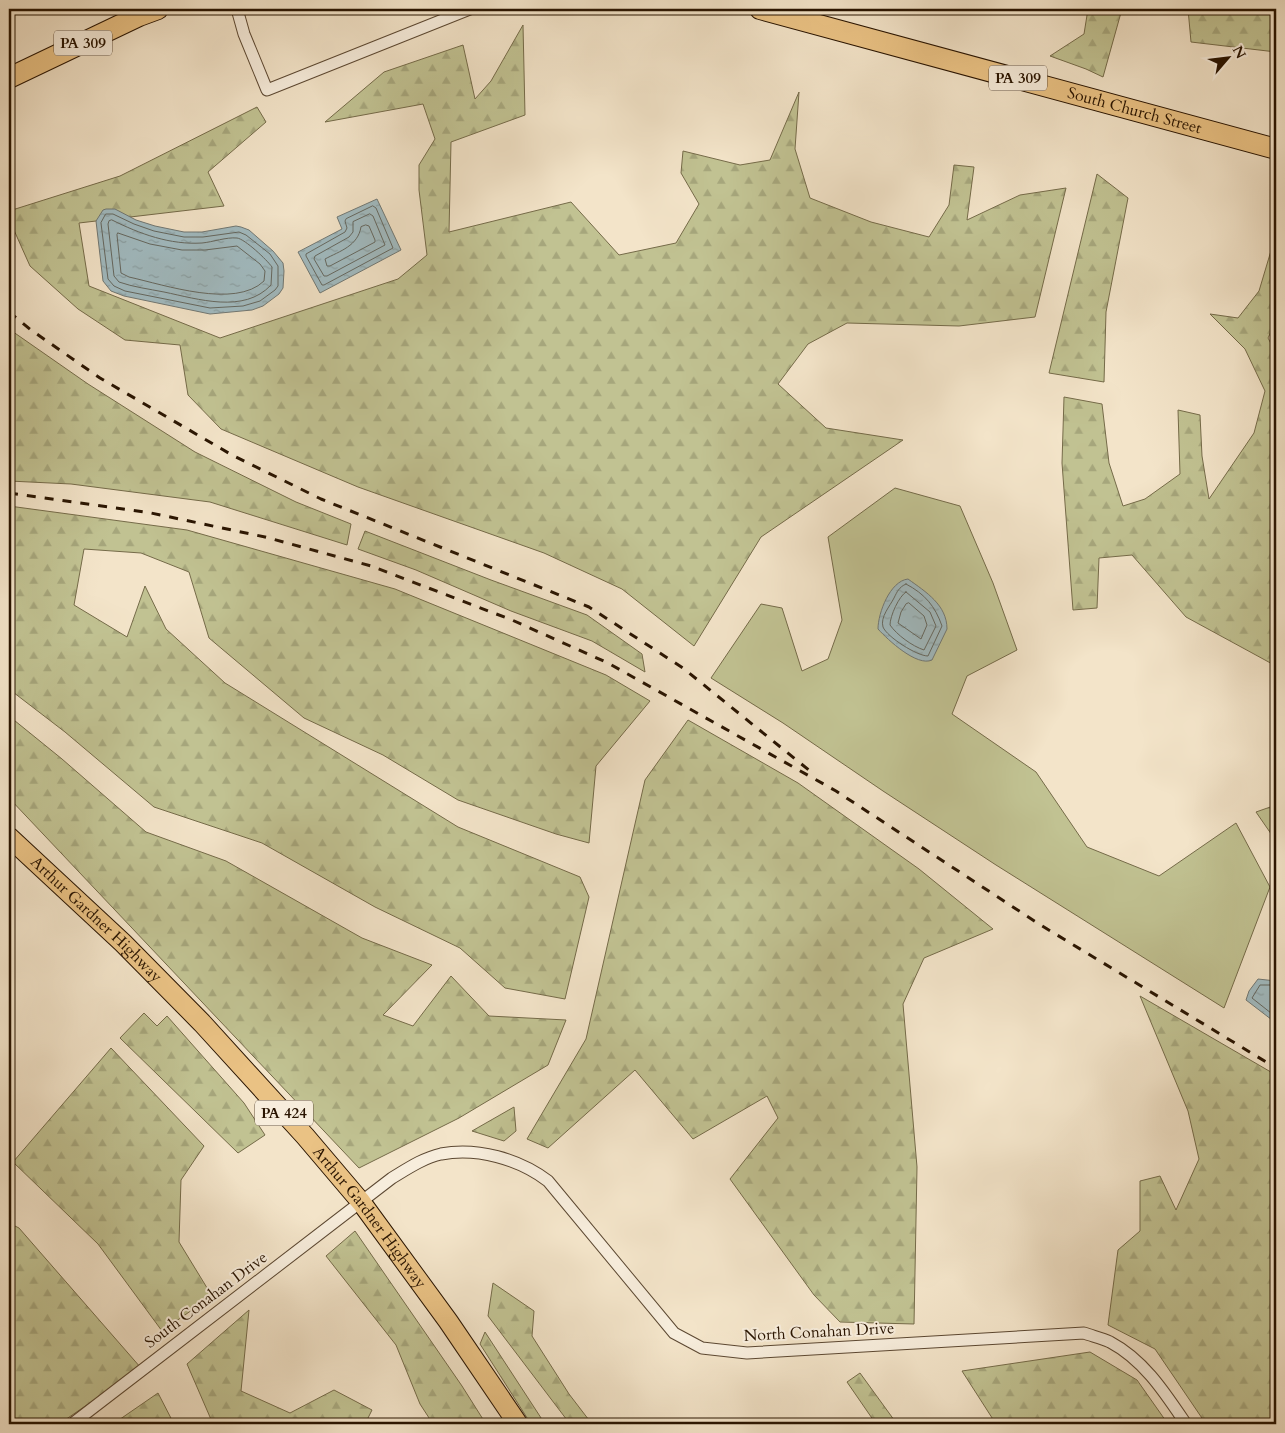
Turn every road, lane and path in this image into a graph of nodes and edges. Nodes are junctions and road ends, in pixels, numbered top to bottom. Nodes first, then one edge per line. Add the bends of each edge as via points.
1 (158, 9) edge
2 (237, 9) edge
3 (470, 9) edge
4 (760, 9) edge
5 (9, 78) edge
6 (1276, 148) edge
7 (9, 837) edge
8 (361, 1202) junction
9 (72, 1424) edge
10 (518, 1424) edge
11 (1186, 1424) edge

1 - 5 highway, PA 309
2 - 3 street via 268,90
4 - 6 highway, South Church Street / PA 309
7 - 8 main road, Arthur Gardner Highway / PA 424 via 123,943 202,1023
8 - 9 street, South Conahan Drive
8 - 10 main road, Arthur Gardner Highway / PA 424
8 - 11 street, North Conahan Drive via 412,1165 440,1154 468,1151 504,1159 535,1171 548,1181 674,1333 702,1348 747,1353 1084,1333 1110,1342 1136,1361 1160,1385

